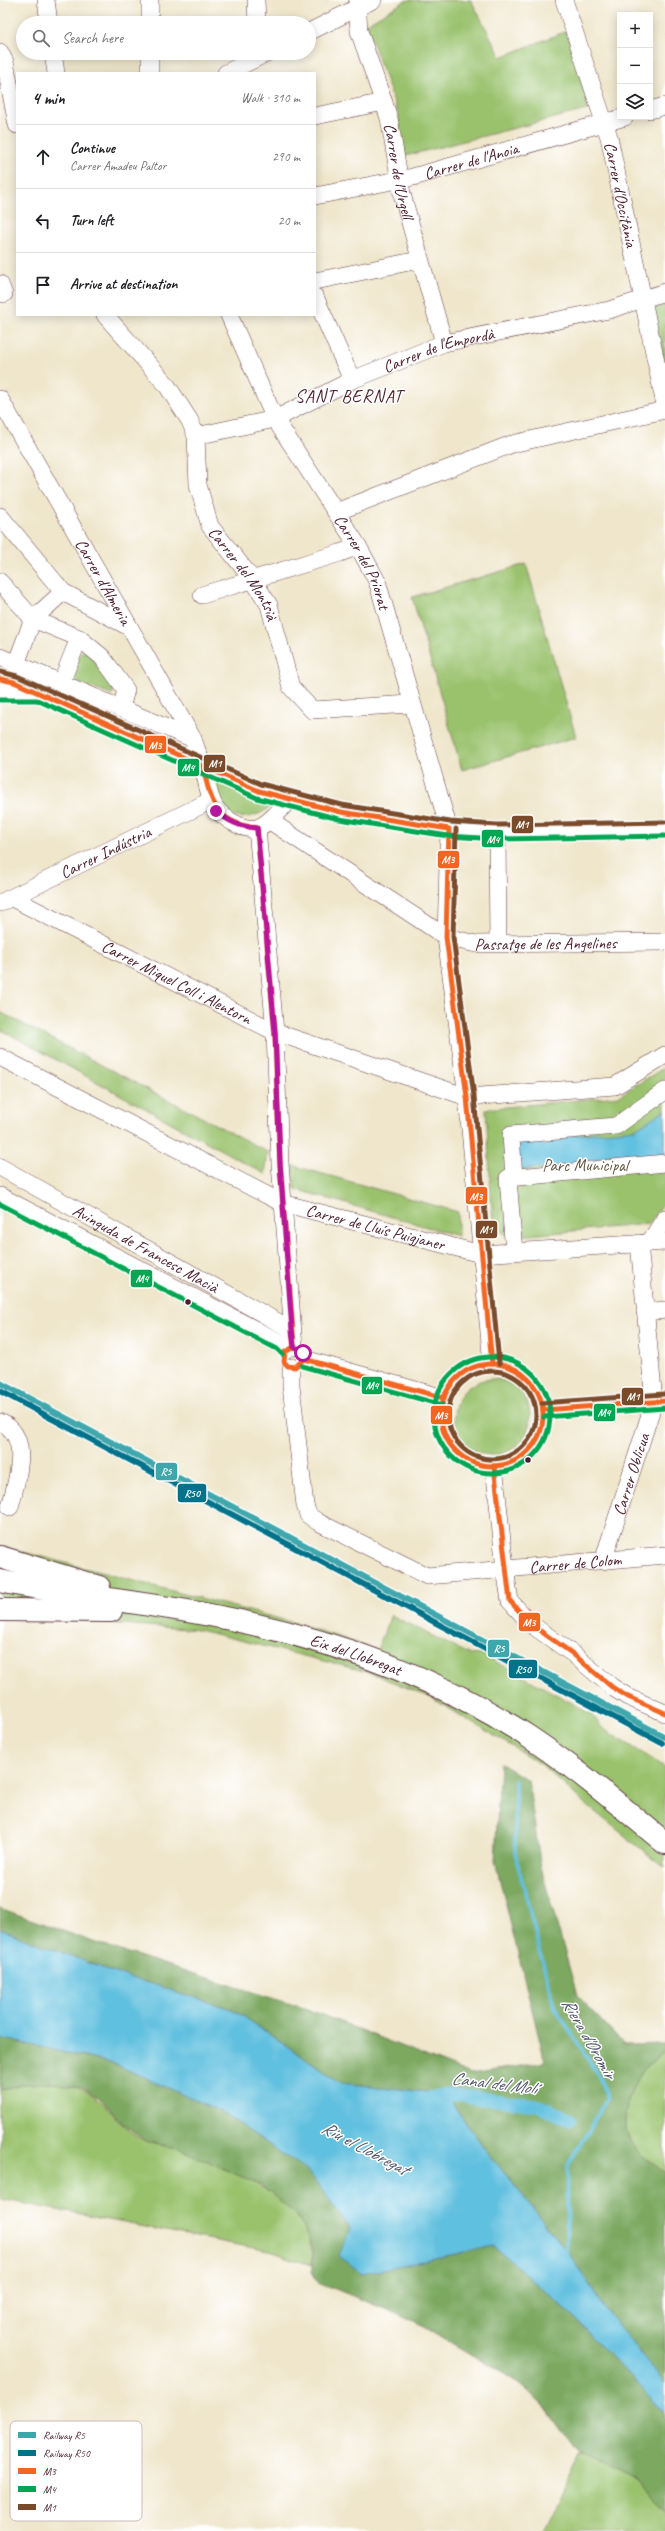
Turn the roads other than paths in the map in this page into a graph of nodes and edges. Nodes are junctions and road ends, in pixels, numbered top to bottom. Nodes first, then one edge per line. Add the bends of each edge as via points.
1 (46, 0) edge
2 (150, 0) edge
3 (256, 0) edge
4 (373, 0) edge
5 (564, 0) edge
6 (357, 4) edge
7 (48, 16) edge
8 (150, 16) edge
9 (257, 16) edge
10 (316, 28) edge
11 (0, 52) edge
12 (54, 60) edge
13 (150, 60) edge
14 (250, 60) edge
15 (56, 72) edge
16 (150, 72) edge
17 (228, 72) edge
18 (384, 102) junction
19 (665, 106) edge
20 (653, 109) edge
21 (316, 116) edge
22 (617, 119) edge
23 (16, 120) edge
24 (605, 123) junction
25 (399, 180) junction
26 (316, 196) edge
27 (419, 260) junction
28 (316, 282) edge
29 (665, 292) edge
30 (316, 299) edge
31 (644, 300) junction
32 (106, 316) edge
33 (229, 316) edge
34 (444, 343) junction
35 (352, 380) junction
36 (0, 399) edge
37 (665, 405) edge
38 (665, 410) edge
39 (274, 418) junction
40 (196, 436) junction
41 (336, 512) junction
42 (0, 516) edge
43 (358, 546) junction
44 (253, 580) junction
45 (0, 582) edge
46 (63, 592) junction
47 (202, 595) dead end
48 (33, 619) junction
49 (129, 627) junction
50 (79, 638) junction
51 (0, 657) edge
52 (16, 664) junction
53 (0, 679) edge
54 (61, 683) junction
55 (0, 693) edge
56 (38, 693) junction
57 (411, 704) junction
58 (121, 708) junction
59 (193, 738) junction
60 (203, 767) junction
61 (291, 799) junction
62 (210, 800) junction
63 (263, 825) junction
64 (449, 829) junction
65 (665, 829) edge
66 (496, 832) junction
67 (6, 900) edge
68 (446, 937) junction
69 (665, 942) edge
70 (498, 943) junction
71 (275, 1032) junction
72 (665, 1054) edge
73 (0, 1058) edge
74 (665, 1091) edge
75 (467, 1097) junction
76 (665, 1163) edge
77 (0, 1167) edge
78 (514, 1177) junction
79 (0, 1196) edge
80 (282, 1203) junction
81 (665, 1218) edge
82 (651, 1243) edge
83 (514, 1252) junction
84 (481, 1254) junction
85 (665, 1310) edge
86 (645, 1312) junction
87 (292, 1330) junction
88 (294, 1356) junction
89 (492, 1364) junction
90 (444, 1398) junction
91 (659, 1402) edge
92 (543, 1410) junction
93 (0, 1422) edge
94 (494, 1466) junction
95 (10, 1508) dead end
96 (665, 1555) edge
97 (0, 1557) edge
98 (602, 1561) junction
99 (505, 1569) junction
100 (0, 1581) edge
101 (150, 1605) junction
102 (173, 1608) junction
103 (0, 1610) edge
104 (665, 1713) edge
105 (665, 1843) edge

1 - 7 street
2 - 8 street
3 - 9 street
4 - 6 street
5 - 24 street, Carrer d'Occitània
6 - 10 street
6 - 18 street, Carrer de l'Urgell via 359,32
11 - 23 street via 5,62
12 - 15 street
13 - 16 street
14 - 17 street
18 - 21 street
18 - 25 street, Carrer de l'Urgell
19 - 20 street
22 - 24 street, Carrer de l'Anoia
24 - 25 street, Carrer de l'Anoia
24 - 31 street, Carrer d'Occitània
25 - 26 street, Carrer de l'Anoia
25 - 27 street, Carrer de l'Urgell
27 - 28 street
27 - 34 street, Carrer de l'Urgell
29 - 31 street, Carrer de l'Empordà
30 - 35 street
31 - 34 street, Carrer de l'Empordà via 609,310
31 - 37 street, Carrer d'Occitània
32 - 40 street, Carrer del Montsià via 166,384 190,421
33 - 39 street, Carrer del Priorat
34 - 35 street, Carrer de l'Empordà
35 - 39 street, Carrer de l'Empordà
36 - 49 street, Carrer d'Almeria
38 - 41 street via 512,444
39 - 40 street, Carrer de l'Empordà
39 - 41 street, Carrer del Priorat
40 - 44 street, Carrer del Montsià via 198,485 210,526
41 - 43 street, Carrer del Priorat
42 - 46 street
43 - 44 street
43 - 57 street, Carrer del Priorat via 377,581
44 - 47 street
44 - 57 street, Carrer del Montsià via 269,605 292,687 312,710
45 - 48 street
46 - 48 street
46 - 49 street
48 - 50 street
48 - 52 street
49 - 59 street, Carrer d'Almeria
50 - 54 street
50 - 58 street via 102,657 126,690
51 - 52 street
52 - 54 street
53 - 56 street via 14,682
54 - 58 street
55 - 56 street
56 - 60 street
57 - 64 street, Carrer del Priorat
58 - 59 street
59 - 60 street, Carrer d'Almeria
60 - 61 street via 259,791
60 - 62 street, Carrer d'Almeria
61 - 63 street
61 - 64 street via 342,812
62 - 63 street via 216,811 226,820 242,827
62 - 67 street, Carrer Indústria
63 - 68 street, Passatge de les Angelines
63 - 71 street
64 - 66 street
64 - 68 street, Carrer del Priorat
65 - 66 street
66 - 70 street
67 - 71 street, Carrer Miquel Coll i Alentorn
68 - 70 street, Passatge de les Angelines via 476,944
68 - 75 street, Carrer del Priorat
69 - 70 street, Passatge de les Angelines
71 - 75 street, Carrer Miquel Coll i Alentorn
71 - 80 street
72 - 75 street, Carrer Miquel Coll i Alentorn via 615,1086
73 - 80 street, Carrer de Lluís Puigjaner
74 - 78 street via 616,1126 511,1135
75 - 84 street, Carrer del Priorat
76 - 78 street
77 - 87 street, Avinguda de Francesc Macià
78 - 83 street via 508,1178
79 - 88 street, Avinguda de Francesc Macià via 281,1343
80 - 84 street, Carrer de Lluís Puigjaner
80 - 87 street
81 - 82 street
82 - 83 street, Carrer de Lluís Puigjaner
82 - 86 street, Carrer Oblicua
83 - 84 street, Carrer de Lluís Puigjaner
84 - 89 street, Carrer del Priorat
85 - 86 street
86 - 91 street, Carrer Oblicua
87 - 88 street
88 - 90 street, Avinguda de Francesc Macià
88 - 99 street, Carrer de Colom via 291,1386 308,1515 427,1576
89 - 90 street via 476,1366 462,1374 451,1385
89 - 92 street via 507,1366 532,1383
90 - 94 street via 441,1415 443,1431 451,1446 463,1457 478,1464
91 - 92 street
91 - 98 street, Carrer Oblicua
92 - 94 street via 542,1427 535,1442 523,1455
93 - 95 street via 6,1424 15,1435 19,1447 20,1464
94 - 99 street
96 - 98 street, Carrer de Colom
97 - 101 highway
98 - 99 street, Carrer de Colom
99 - 104 street via 510,1600 532,1625 573,1654 612,1687
100 - 101 highway, Eix del Llobregat
101 - 102 highway, Eix del Llobregat
102 - 103 highway via 142,1613
102 - 105 highway, Eix del Llobregat via 265,1626 344,1649 390,1666 494,1716 565,1763

